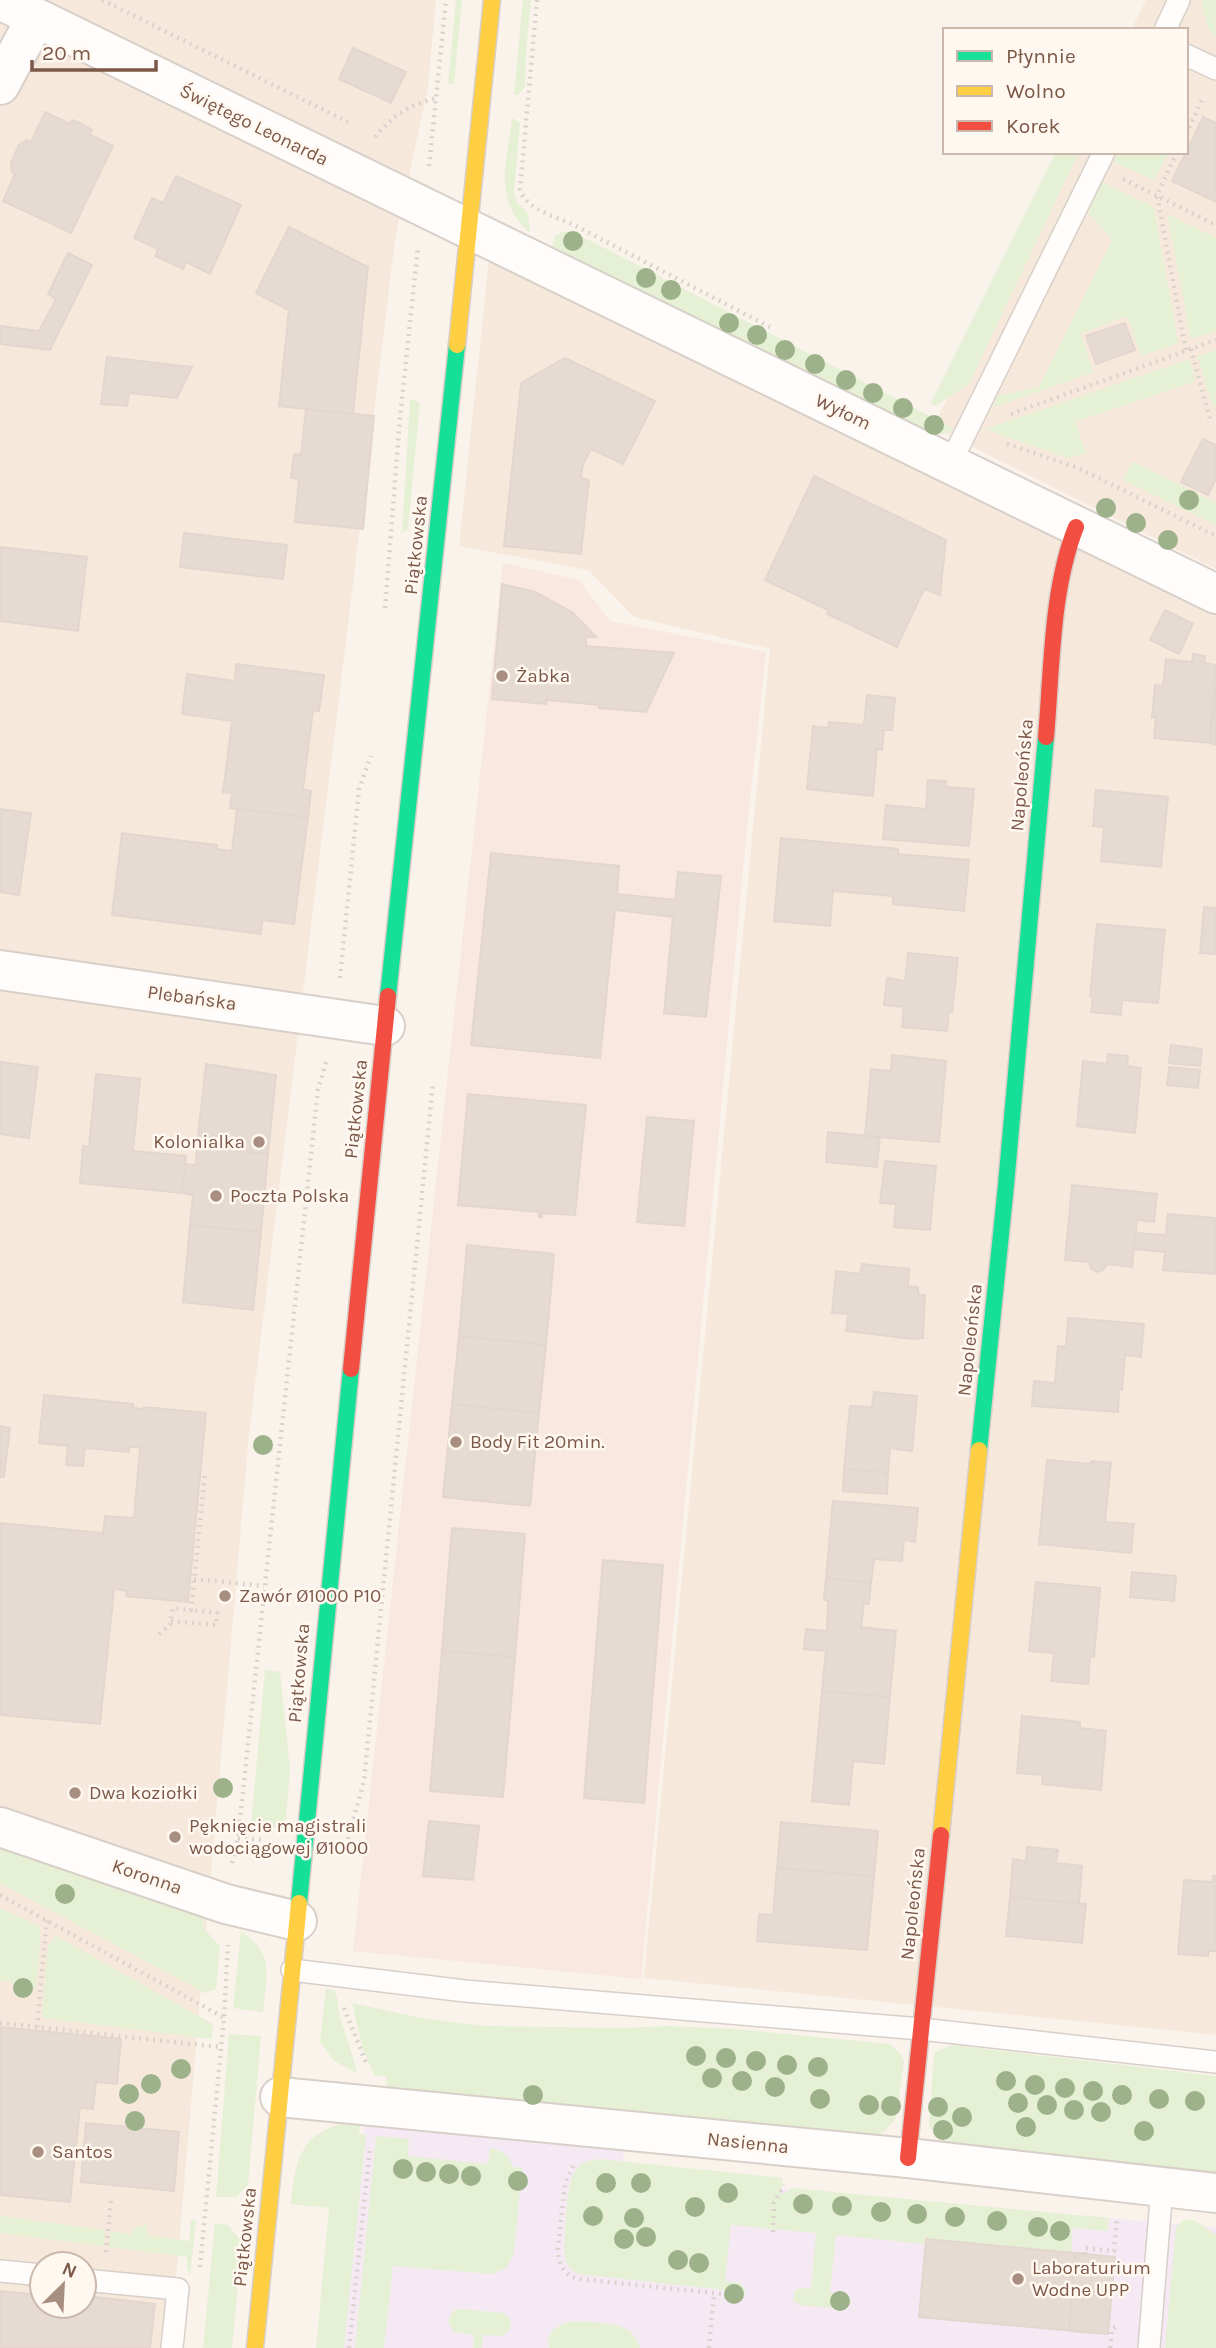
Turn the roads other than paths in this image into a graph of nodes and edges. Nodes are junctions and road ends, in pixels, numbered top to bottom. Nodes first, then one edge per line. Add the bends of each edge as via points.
1 (0, 0) edge
2 (492, 0) edge
3 (1179, 0) edge
4 (36, 18) junction
5 (1166, 28) edge
6 (1188, 56) edge
7 (1216, 69) edge
8 (0, 85) edge
9 (1103, 154) edge
10 (470, 231) junction
11 (950, 464) junction
12 (1076, 527) junction
13 (1216, 594) edge
14 (0, 970) edge
15 (385, 1026) junction
16 (0, 1827) edge
17 (297, 1921) junction
18 (292, 1969) junction
19 (922, 2029) junction
20 (1216, 2062) edge
21 (280, 2097) junction
22 (908, 2158) junction
23 (1162, 2186) junction
24 (1216, 2193) edge
25 (0, 2271) edge
26 (28, 2274) edge
27 (98, 2281) edge
28 (172, 2348) edge
29 (256, 2348) edge
30 (1149, 2348) edge

1 - 4 street, Świętego Leonarda
2 - 10 street, Piątkowska
3 - 5 lane
4 - 8 street
4 - 10 street, Świętego Leonarda
6 - 7 lane
9 - 11 lane
10 - 11 street, Wyłom
10 - 15 street, Piątkowska
11 - 12 street, Wyłom
12 - 13 street, Wyłom
12 - 19 street, Napoleońska via 1058,604
14 - 15 street, Plebańska
15 - 17 street, Piątkowska
16 - 17 street, Koronna via 226,1904
17 - 18 street, Piątkowska
18 - 19 lane via 465,1991
18 - 21 street, Piątkowska
19 - 20 lane
19 - 22 street, Napoleońska
21 - 22 street, Nasienna
21 - 29 street, Piątkowska
22 - 23 street, Nasienna
23 - 24 street, Nasienna
23 - 30 lane
25 - 26 lane
27 - 28 lane via 178,2289

